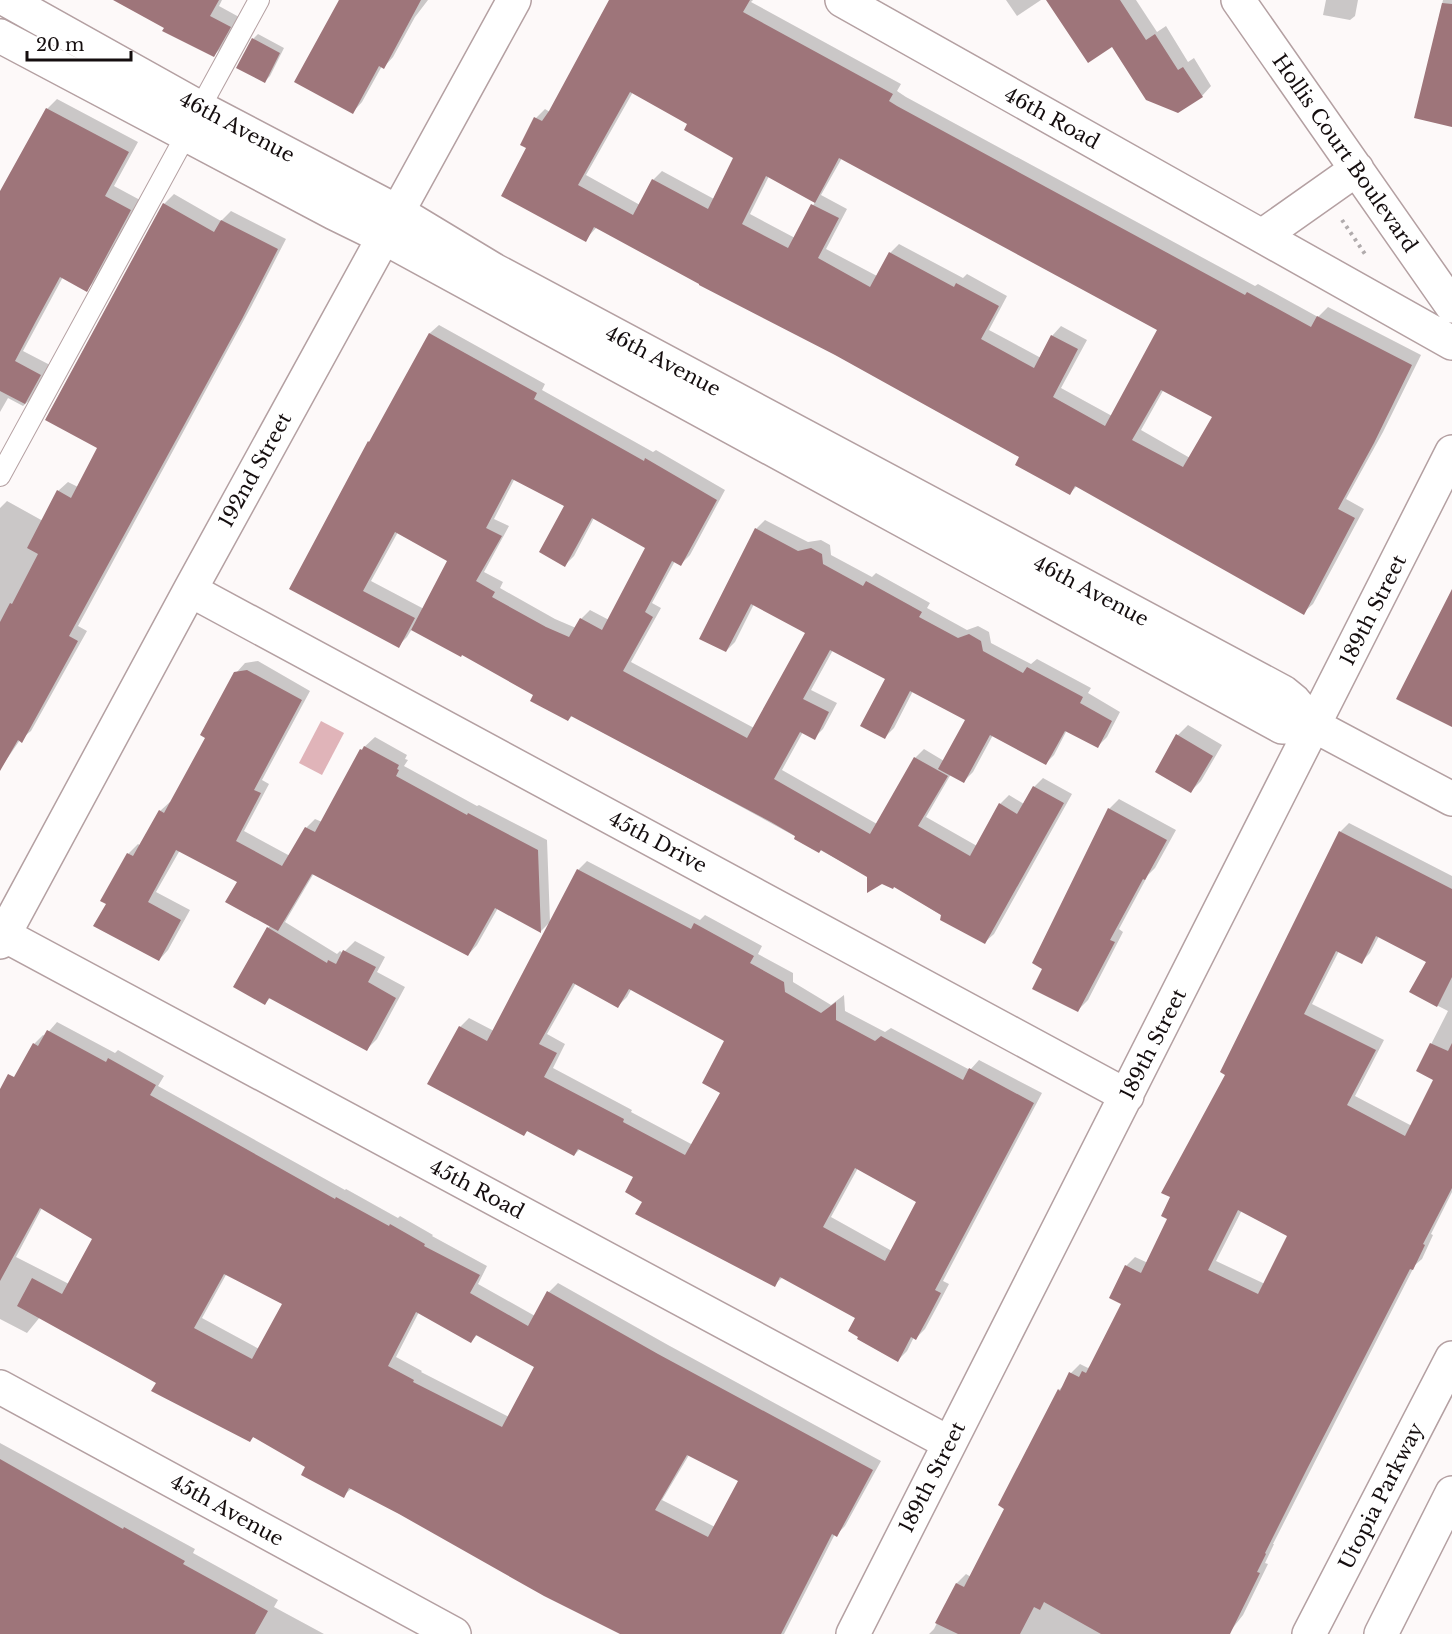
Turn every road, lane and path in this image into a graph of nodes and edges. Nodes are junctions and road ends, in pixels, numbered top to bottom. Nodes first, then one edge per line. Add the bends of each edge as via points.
1 (259, 0) edge
2 (514, 0) edge
3 (842, 0) edge
4 (1238, 0) edge
5 (25, 4) edge
6 (5, 50) edge
7 (193, 121) junction
8 (1357, 169) junction
9 (1344, 222) dead end
10 (390, 224) junction
11 (1262, 236) junction
12 (1369, 260) dead end
13 (1452, 306) edge
14 (1452, 343) edge
15 (1452, 452) edge
16 (0, 476) edge
17 (190, 590) junction
18 (1315, 726) junction
19 (1452, 799) edge
20 (2, 938) edge
21 (1127, 1096) junction
22 (1452, 1358) edge
23 (0, 1387) edge
24 (949, 1443) junction
25 (1452, 1492) edge
26 (454, 1634) edge
27 (853, 1634) edge
28 (1310, 1634) edge
29 (1381, 1634) edge

1 - 7 lane
2 - 10 street, 192nd Street
3 - 11 street, 46th Road
4 - 8 street, Hollis Court Boulevard
5 - 6 street
5 - 7 street, 46th Avenue
6 - 7 street, 46th Avenue
7 - 10 street, 46th Avenue via 342,217
7 - 16 lane
8 - 11 street
8 - 13 street, Hollis Court Boulevard
9 - 12 path
10 - 17 street, 192nd Street
10 - 18 street, 46th Avenue via 1047,584 1282,727
11 - 14 street, 46th Road
15 - 18 street, 189th Street
17 - 20 street, 192nd Street
17 - 21 street, 45th Drive
18 - 19 street, 46th Avenue
18 - 21 street, 189th Street
20 - 24 street, 45th Road
21 - 24 street, 189th Street
22 - 28 street, Utopia Parkway
23 - 26 street, 45th Avenue
24 - 27 street, 189th Street
25 - 29 street

